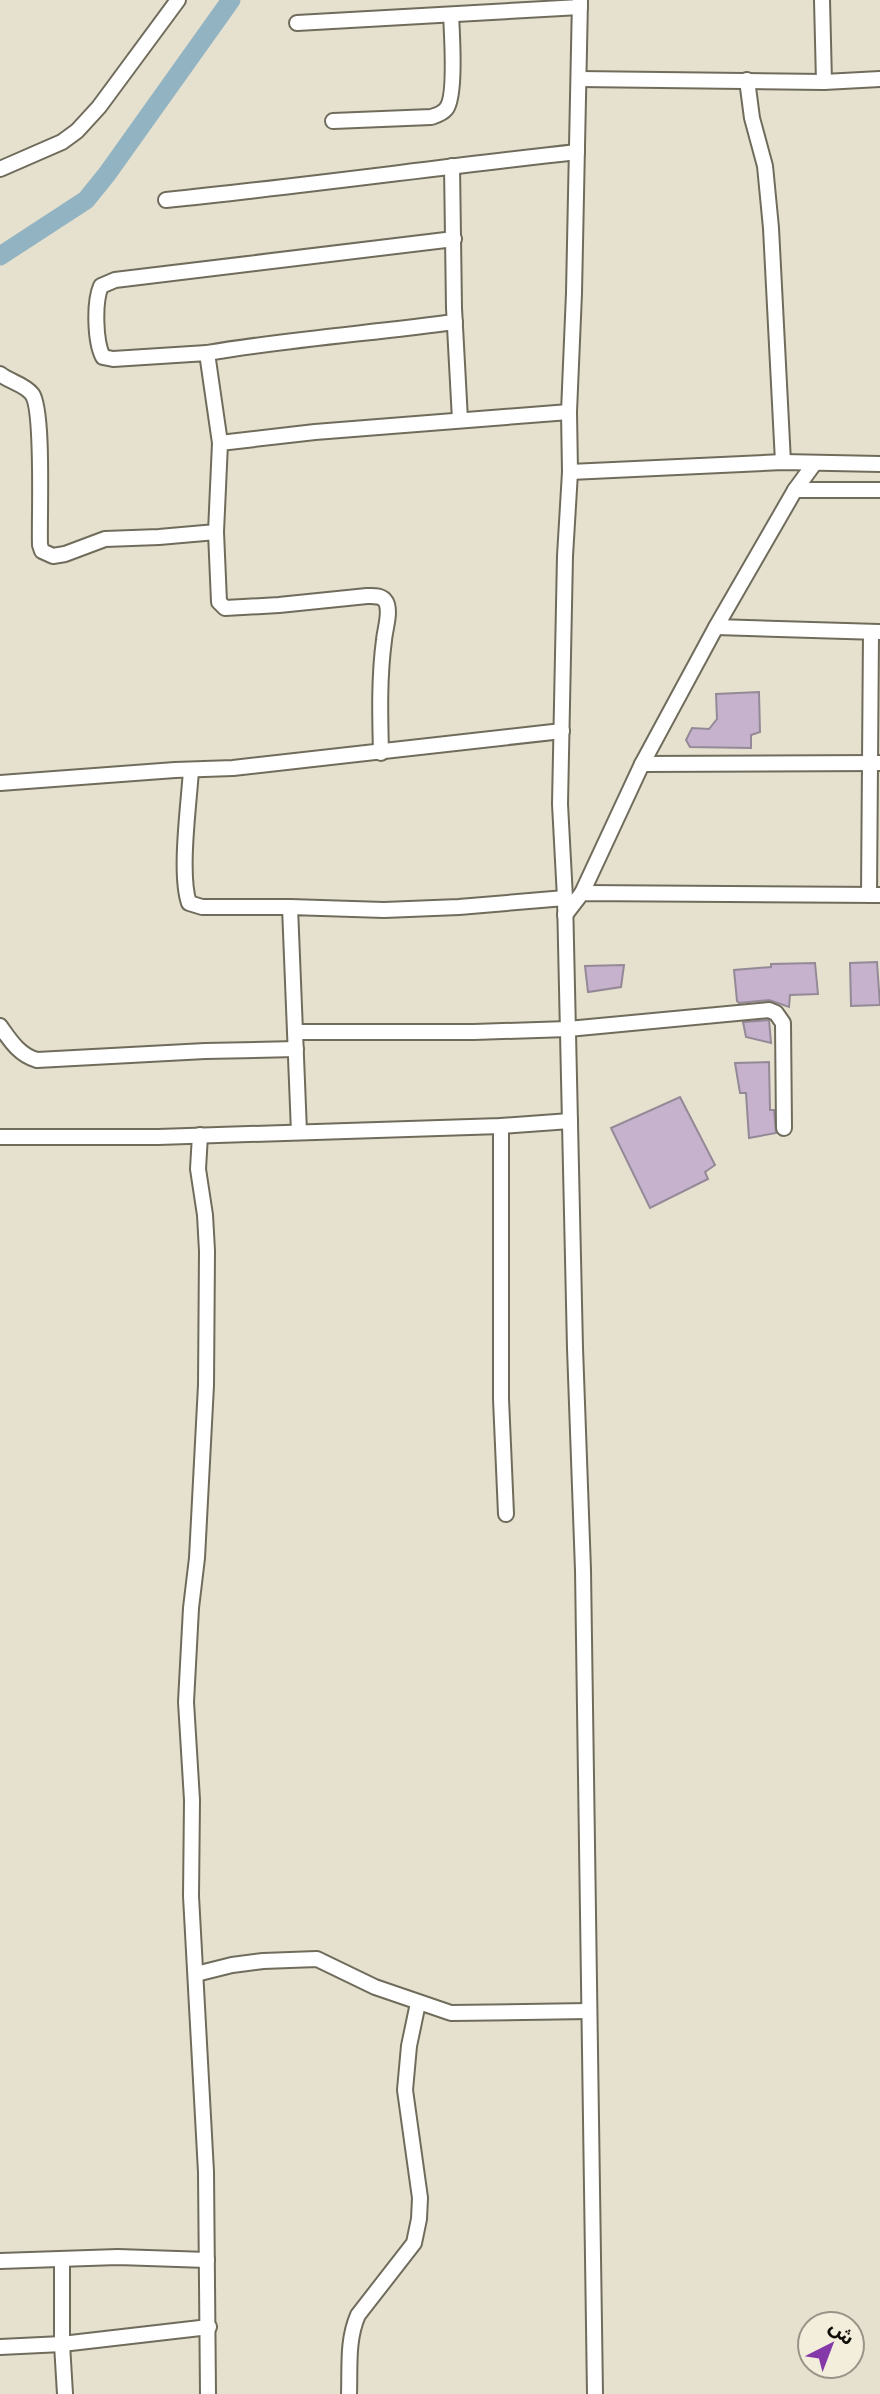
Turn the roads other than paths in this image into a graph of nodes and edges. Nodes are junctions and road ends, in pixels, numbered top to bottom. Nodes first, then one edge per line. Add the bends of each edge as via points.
1 (178, 0) edge
2 (822, 0) edge
3 (580, 3) edge
4 (451, 15) junction
5 (297, 23) dead end
6 (579, 79) junction
7 (880, 79) edge
8 (747, 80) junction
9 (824, 82) junction
10 (333, 121) dead end
11 (577, 152) junction
12 (452, 166) junction
13 (0, 169) edge
14 (166, 200) dead end
15 (454, 239) junction
16 (455, 322) junction
17 (207, 353) junction
18 (0, 374) edge
19 (569, 412) junction
20 (460, 420) junction
21 (220, 443) junction
22 (783, 462) junction
23 (814, 464) junction
24 (880, 464) edge
25 (570, 472) junction
26 (795, 490) junction
27 (880, 490) edge
28 (216, 532) junction
29 (716, 626) junction
30 (876, 632) edge
31 (562, 731) junction
32 (381, 753) junction
33 (875, 763) edge
34 (642, 764) junction
35 (191, 769) junction
36 (0, 783) edge
37 (582, 893) junction
38 (874, 895) edge
39 (565, 898) junction
40 (289, 907) junction
41 (565, 915) junction
42 (0, 1026) edge
43 (568, 1029) junction
44 (296, 1032) junction
45 (296, 1049) junction
46 (570, 1121) junction
47 (501, 1126) junction
48 (784, 1128) dead end
49 (299, 1132) junction
50 (200, 1135) junction
51 (0, 1137) edge
52 (506, 1514) dead end
53 (196, 1974) junction
54 (418, 2003) junction
55 (589, 2011) junction
56 (62, 2259) junction
57 (207, 2260) junction
58 (0, 2262) edge
59 (209, 2327) junction
60 (62, 2344) junction
61 (0, 2347) edge
62 (65, 2394) edge
63 (208, 2394) edge
64 (349, 2394) edge
65 (595, 2394) edge

1 - 13 street via 77,131
2 - 9 street
3 - 4 street
3 - 6 street
4 - 5 street
4 - 10 street via 450,102 441,114
6 - 8 street
6 - 11 street
7 - 9 street
8 - 9 street
8 - 22 street via 765,166 771,228
11 - 12 street
11 - 19 street
12 - 14 street
12 - 15 street
15 - 16 street
15 - 17 street via 115,280 101,286 97,295 98,348 103,357
16 - 17 street
16 - 20 street
17 - 21 street
18 - 28 street via 24,386 36,401 42,551 53,556 105,539
19 - 20 street
19 - 25 street
20 - 21 street
21 - 28 street
22 - 23 street
22 - 25 street
23 - 24 street
23 - 26 street
25 - 31 street
26 - 27 street
26 - 29 street
28 - 32 street via 219,602 225,608 367,596 384,600 388,606 381,664
29 - 30 street
29 - 34 street
30 - 33 street
31 - 32 street
31 - 39 street
32 - 35 street
33 - 34 street
33 - 38 street
34 - 37 street
35 - 36 street
35 - 40 street via 186,850 190,903 202,907
37 - 38 street
37 - 41 street
39 - 40 street via 447,908
39 - 41 street
40 - 44 street
41 - 43 street
42 - 45 street via 16,1047 37,1060
43 - 44 street
43 - 46 street
43 - 48 street via 773,1011 783,1023
44 - 45 street
45 - 49 street
46 - 47 street
46 - 55 street
47 - 49 street
47 - 52 street
49 - 50 street
50 - 51 street
50 - 53 street via 198,1169 207,1251 205,1385 186,1702
53 - 54 street via 263,1961 317,1959
53 - 57 street
54 - 55 street via 451,2013
54 - 64 street via 405,2090 421,2198 419,2220 414,2243 353,2326
55 - 65 street
56 - 57 street
56 - 58 street
56 - 60 street
57 - 59 street
59 - 60 street
59 - 63 street
60 - 61 street
60 - 62 street

